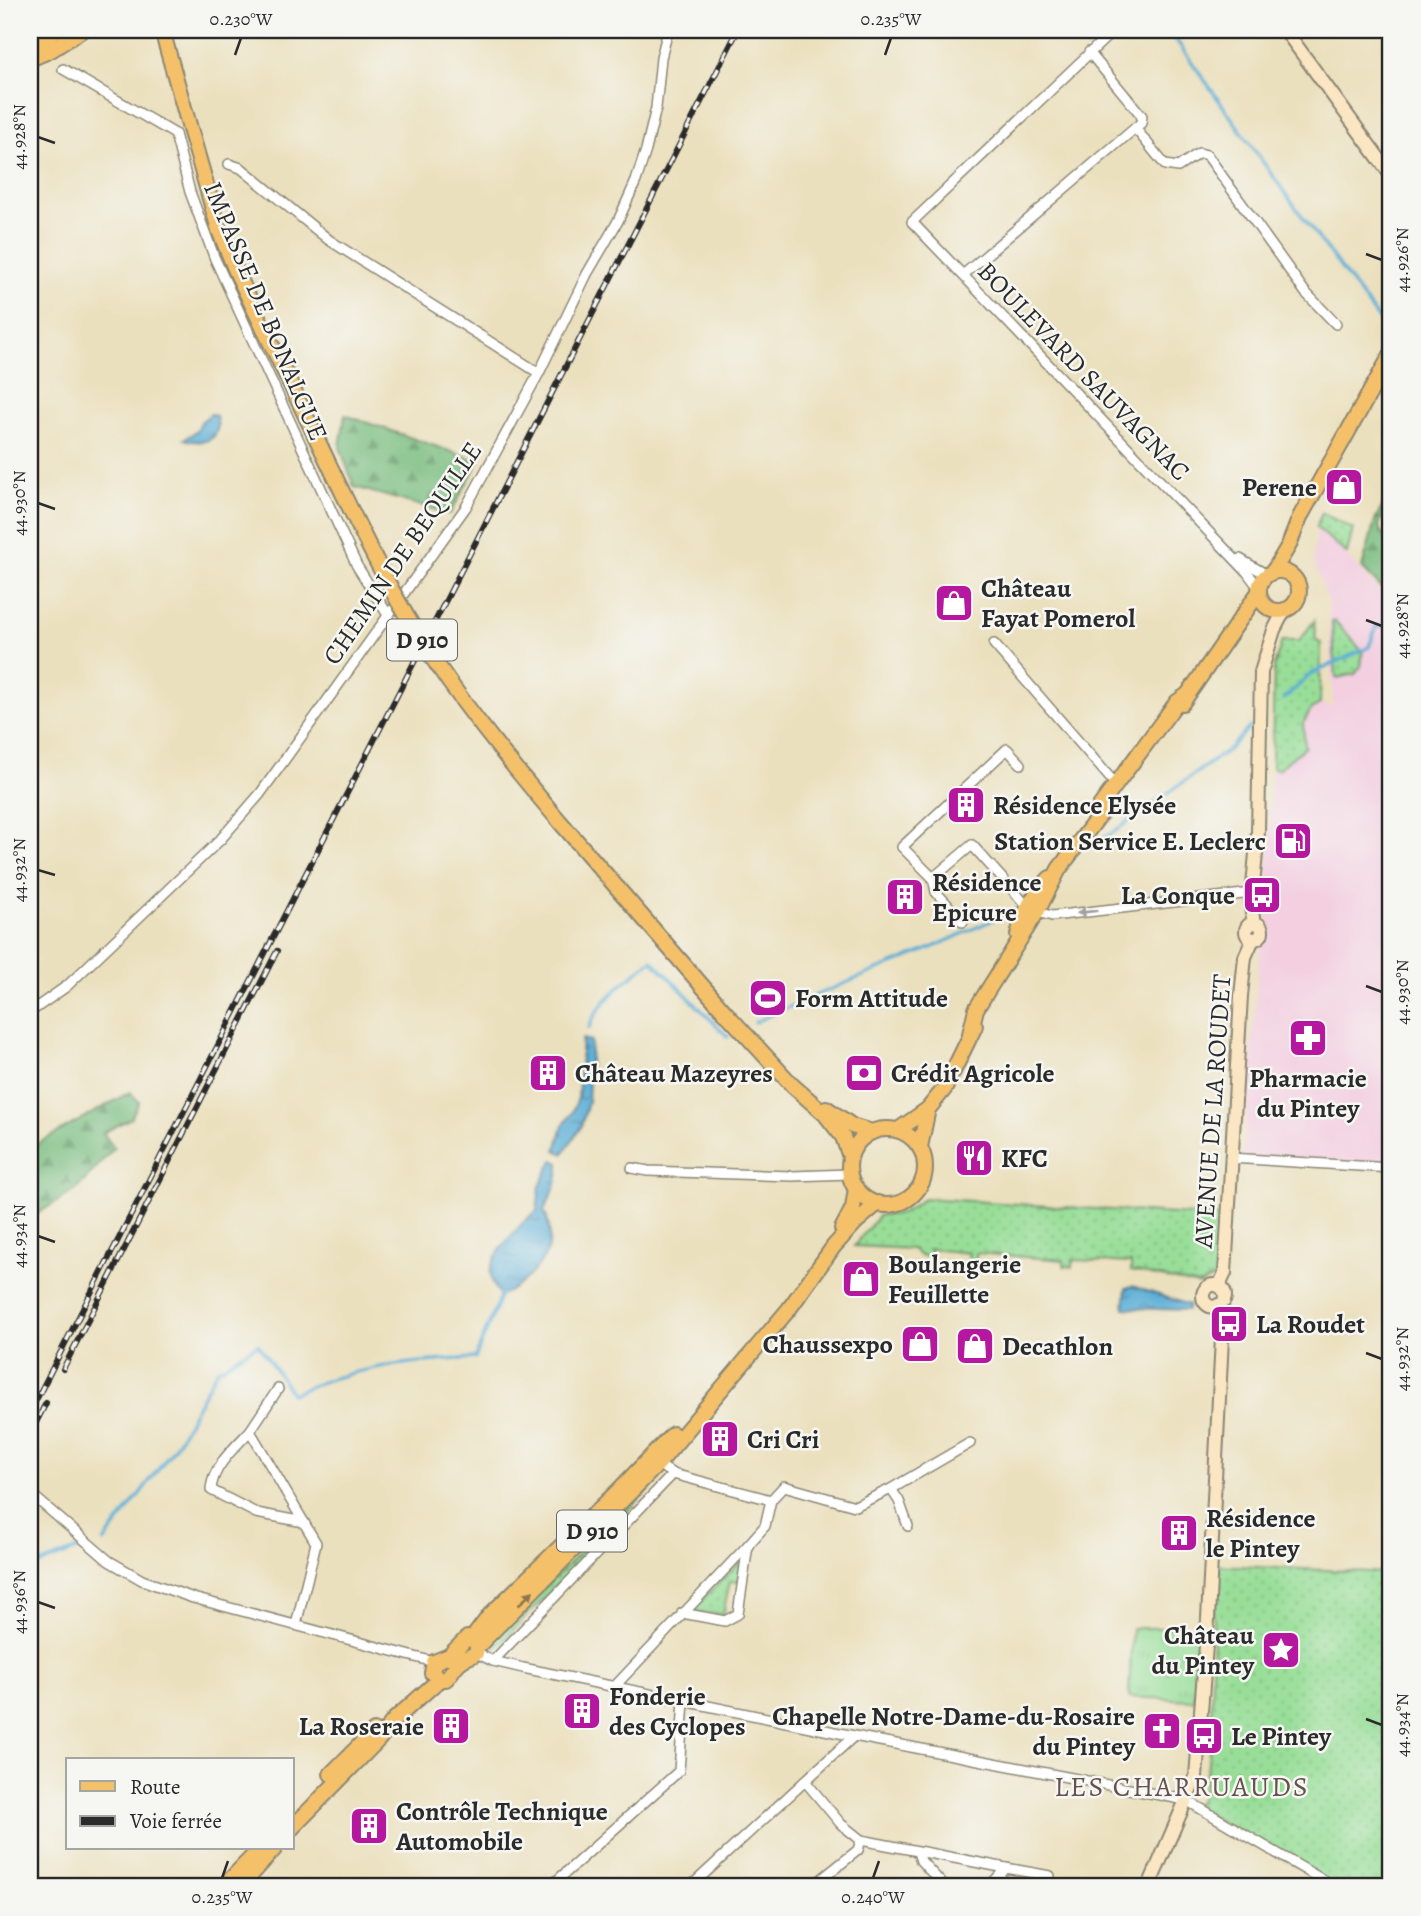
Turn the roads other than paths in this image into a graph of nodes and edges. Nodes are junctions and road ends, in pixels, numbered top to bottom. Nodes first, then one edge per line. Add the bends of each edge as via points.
1 (55, 30) edge
2 (82, 30) edge
3 (668, 30) edge
4 (1114, 30) edge
5 (1286, 30) edge
6 (162, 33) edge
7 (30, 52) edge
8 (1089, 52) junction
9 (30, 59) edge
10 (64, 69) dead end
11 (1135, 128) junction
12 (229, 164) dead end
13 (1391, 176) edge
14 (963, 275) junction
15 (1336, 324) dead end
16 (1391, 355) edge
17 (539, 373) junction
18 (1315, 494) junction
19 (1224, 549) junction
20 (1270, 573) junction
21 (1291, 576) junction
22 (1268, 601) junction
23 (388, 615) junction
24 (994, 644) dead end
25 (1021, 764) dead end
26 (1116, 786) junction
27 (933, 878) junction
28 (1252, 893) junction
29 (1032, 910) junction
30 (963, 922) dead end
31 (30, 1012) edge
32 (764, 1054) junction
33 (929, 1107) junction
34 (898, 1130) junction
35 (872, 1132) junction
36 (920, 1147) junction
37 (850, 1157) junction
38 (1230, 1158) junction
39 (632, 1168) dead end
40 (1391, 1168) edge
41 (853, 1181) junction
42 (878, 1203) junction
43 (834, 1247) junction
44 (278, 1389) dead end
45 (250, 1432) junction
46 (970, 1443) dead end
47 (891, 1489) junction
48 (30, 1493) edge
49 (771, 1500) junction
50 (304, 1522) junction
51 (908, 1526) dead end
52 (748, 1545) junction
53 (682, 1613) junction
54 (296, 1625) junction
55 (475, 1646) junction
56 (493, 1661) junction
57 (435, 1671) junction
58 (615, 1686) junction
59 (684, 1701) junction
60 (854, 1736) junction
61 (805, 1781) junction
62 (1186, 1800) junction
63 (294, 1812) edge
64 (294, 1826) edge
65 (861, 1840) junction
66 (259, 1850) edge
67 (273, 1850) edge
68 (918, 1852) junction
69 (1006, 1868) junction
70 (1050, 1876) dead end
71 (1329, 1885) edge
72 (225, 1886) edge
73 (241, 1886) edge
74 (551, 1886) edge
75 (691, 1886) edge
76 (813, 1886) edge
77 (944, 1886) edge
78 (990, 1886) edge
79 (1149, 1886) edge

1 - 7 main road
2 - 9 main road
3 - 17 street, CHEMIN DE BEQUILLE via 656,108 636,181
4 - 8 street
5 - 13 street
6 - 32 main road, D 910, bridge via 219,230 236,271 385,576 435,661 478,723 561,823
8 - 11 street via 1142,116
8 - 14 street, BOULEVARD SAUVAGNAC via 912,222
10 - 23 street, IMPASSE DE BONALGUE via 175,134 215,259 357,566
11 - 14 street
11 - 15 street via 1165,165 1178,167 1199,153 1208,155 1305,292
12 - 17 street via 241,168 329,240
14 - 19 street, BOULEVARD SAUVAGNAC
16 - 18 main road
17 - 23 street, CHEMIN DE BEQUILLE via 466,507
18 - 20 main road
18 - 21 main road via 1291,559
19 - 20 street, BOULEVARD SAUVAGNAC
19 - 22 street, BOULEVARD SAUVAGNAC
20 - 21 main road
20 - 22 main road
21 - 22 main road via 1298,585 1291,606
22 - 26 main road via 1223,643
22 - 28 street via 1274,629 1261,672 1258,832
23 - 31 street, CHEMIN DE BEQUILLE via 260,794 220,840 67,986
24 - 26 street
25 - 27 street via 1007,749 902,847
26 - 29 main road via 1059,869 1039,889
27 - 29 street via 972,845
27 - 30 street via 936,892
28 -> 29 street via 1052,916
28 - 38 street, AVENUE DE LA ROUDET via 1254,923 1261,933 1245,957
29 - 33 main road via 976,1009 959,1057
32 - 35 main road, D 910 via 834,1114
32 - 37 main road, D 910 via 825,1114
33 - 34 main road
33 - 36 main road
34 - 35 main road
34 - 36 main road
35 - 37 main road
36 - 42 main road via 925,1165 916,1191 899,1203
37 - 41 main road
38 - 40 street
38 - 62 street, AVENUE DE LA ROUDET via 1225,1273 1219,1286 1209,1286 1203,1294 1209,1305 1218,1305 1223,1318 1196,1777
39 - 41 street
41 - 42 main road
41 - 43 main road, D 910 via 853,1208
42 - 43 main road, D 910
43 - 55 main road, D 910 via 789,1309 701,1411 669,1437 490,1615
44 - 45 street
45 - 50 street
45 - 50 street via 226,1457 211,1490 256,1513
46 - 47 street
47 - 49 street via 855,1506 784,1486
47 - 51 street
48 - 54 street via 109,1561 142,1580
49 - 52 street via 765,1526
49 - 56 street via 669,1471
50 - 54 street via 316,1543
52 - 53 street
52 - 53 street via 738,1614 725,1620
53 - 58 street
54 - 57 street
55 - 56 street
55 - 57 main road via 446,1679
56 - 58 street
57 - 63 main road
57 - 64 main road via 430,1690 395,1719
58 - 59 street
59 - 60 street
59 - 74 street via 679,1771
60 - 61 street
60 - 62 street
61 - 65 street
61 - 75 street
62 - 71 street
62 - 79 street, AVENUE DE LA ROUDET
65 - 68 street
65 - 76 street via 858,1850
66 - 72 main road
67 - 73 main road
68 - 69 street
68 - 77 street
69 - 70 street
69 - 78 street

